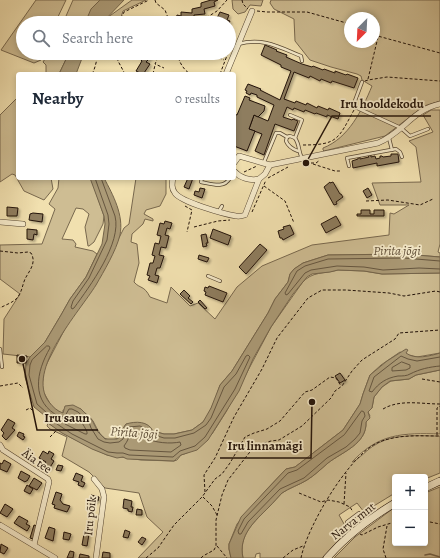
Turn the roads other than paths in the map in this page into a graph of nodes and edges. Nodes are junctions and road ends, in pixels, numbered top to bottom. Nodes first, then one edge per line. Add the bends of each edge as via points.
1 (252, 11) road end
2 (238, 44) junction
3 (236, 49) edge
4 (232, 60) edge
5 (302, 61) dead end
6 (227, 72) edge
7 (363, 82) road end
8 (440, 104) edge
9 (290, 115) dead end
10 (401, 128) junction
11 (428, 129) dead end
12 (287, 137) junction
13 (296, 138) junction
14 (389, 138) junction
15 (392, 150) junction
16 (298, 151) junction
17 (236, 155) edge
18 (402, 156) dead end
19 (304, 161) junction
20 (264, 163) junction
21 (270, 165) junction
22 (349, 166) dead end
23 (236, 173) edge
24 (260, 179) junction
25 (173, 180) edge
26 (202, 180) edge
27 (229, 180) edge
28 (222, 206) dead end
29 (219, 212) junction
30 (0, 222) edge
31 (23, 224) dead end
32 (208, 276) dead end
33 (220, 281) dead end
34 (0, 349) edge
35 (2, 367) dead end
36 (0, 445) edge
37 (94, 479) dead end
38 (440, 481) edge
39 (428, 487) edge
40 (392, 506) edge
41 (366, 522) junction
42 (0, 525) edge
43 (354, 532) junction
44 (34, 545) junction
45 (55, 558) edge
46 (96, 558) edge
47 (327, 558) edge

1 - 2 street
2 - 3 street
2 - 5 lane via 262,42 274,45 301,56
4 - 6 street
7 - 10 lane via 352,106
8 - 10 street via 423,110
9 - 13 lane via 302,120
10 - 11 lane via 410,136
10 - 14 street
12 - 13 lane
12 - 16 lane via 287,144
12 - 20 lane via 276,133
13 - 16 lane
14 - 15 lane
14 - 19 street
15 - 18 lane via 396,149
15 - 22 lane via 347,158
16 - 19 lane
17 - 20 street
19 - 21 street
20 - 21 street
21 - 24 street
23 - 24 street via 249,180
24 - 29 street via 245,215 238,217
25 - 29 street via 174,192 178,196
26 - 27 lane via 201,182 223,185
28 - 29 lane
30 - 31 street
32 - 33 lane
34 - 35 lane
36 - 44 street, Äia tee via 3,450 48,479
37 - 46 street, Iru põik via 102,489 104,497
38 - 39 main road
40 - 41 main road, Narva mnt
41 - 43 main road, Narva mnt
41 - 43 lane via 359,514 347,522
42 - 44 street
43 - 47 main road, Narva mnt
44 - 45 street

